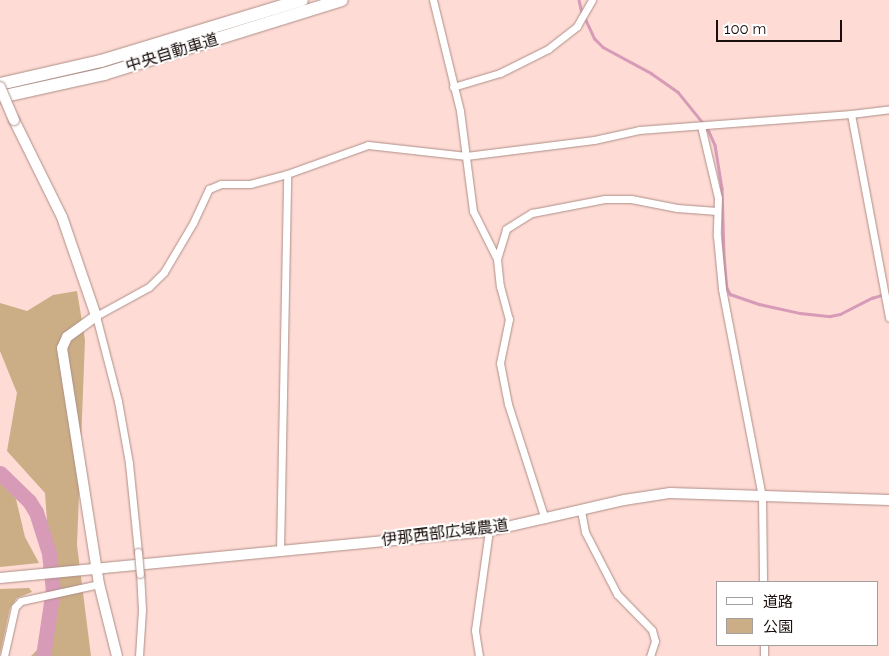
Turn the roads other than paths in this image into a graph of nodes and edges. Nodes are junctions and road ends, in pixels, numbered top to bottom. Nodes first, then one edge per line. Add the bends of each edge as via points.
1 (302, 0) edge
2 (342, 0) edge
3 (432, 0) edge
4 (592, 0) edge
5 (0, 86) edge
6 (452, 87) junction
7 (0, 97) edge
8 (889, 109) edge
9 (851, 114) junction
10 (701, 126) junction
11 (466, 156) junction
12 (287, 174) junction
13 (717, 211) junction
14 (497, 259) junction
15 (96, 316) junction
16 (889, 317) edge
17 (762, 496) junction
18 (889, 500) edge
19 (581, 511) junction
20 (546, 519) junction
21 (489, 531) junction
22 (280, 551) junction
23 (97, 568) junction
24 (0, 578) edge
25 (763, 581) edge
26 (99, 584) junction
27 (4, 656) edge
28 (117, 656) edge
29 (139, 656) edge
30 (480, 656) edge
31 (650, 656) edge

1 - 5 highway, 中央自動車道 via 102,61
2 - 7 highway, 中央自動車道 via 104,74
3 - 6 street
4 - 6 street via 577,26 548,49 500,73
5 - 15 street, bridge via 62,217
6 - 11 street via 460,111
8 - 9 street
9 - 10 street
9 - 16 street
10 - 11 street via 639,130 594,140
10 - 13 street via 718,198
11 - 12 street via 368,145
11 - 14 street via 473,211
12 - 15 street via 250,184 222,184 209,189 164,272 149,286
12 - 22 street
13 - 14 street via 677,208 631,199 605,199 532,213 506,229
13 - 17 street via 722,289
14 - 20 street via 509,319 500,363 509,407
15 - 23 street via 66,337 62,348
15 - 29 street, bridge via 118,401 129,463 142,610
17 - 18 street, 伊那西部広域農道
17 - 19 street, 伊那西部広域農道 via 670,493
17 - 25 street
19 - 20 street, 伊那西部広域農道
19 - 31 street via 585,532 617,594 652,630 655,641
20 - 21 street, 伊那西部広域農道
21 - 22 street, 伊那西部広域農道
21 - 30 street via 475,630
22 - 23 street, 伊那西部広域農道
23 - 24 street, 伊那西部広域農道
23 - 26 street
26 - 27 street via 21,600 15,607
26 - 28 street

